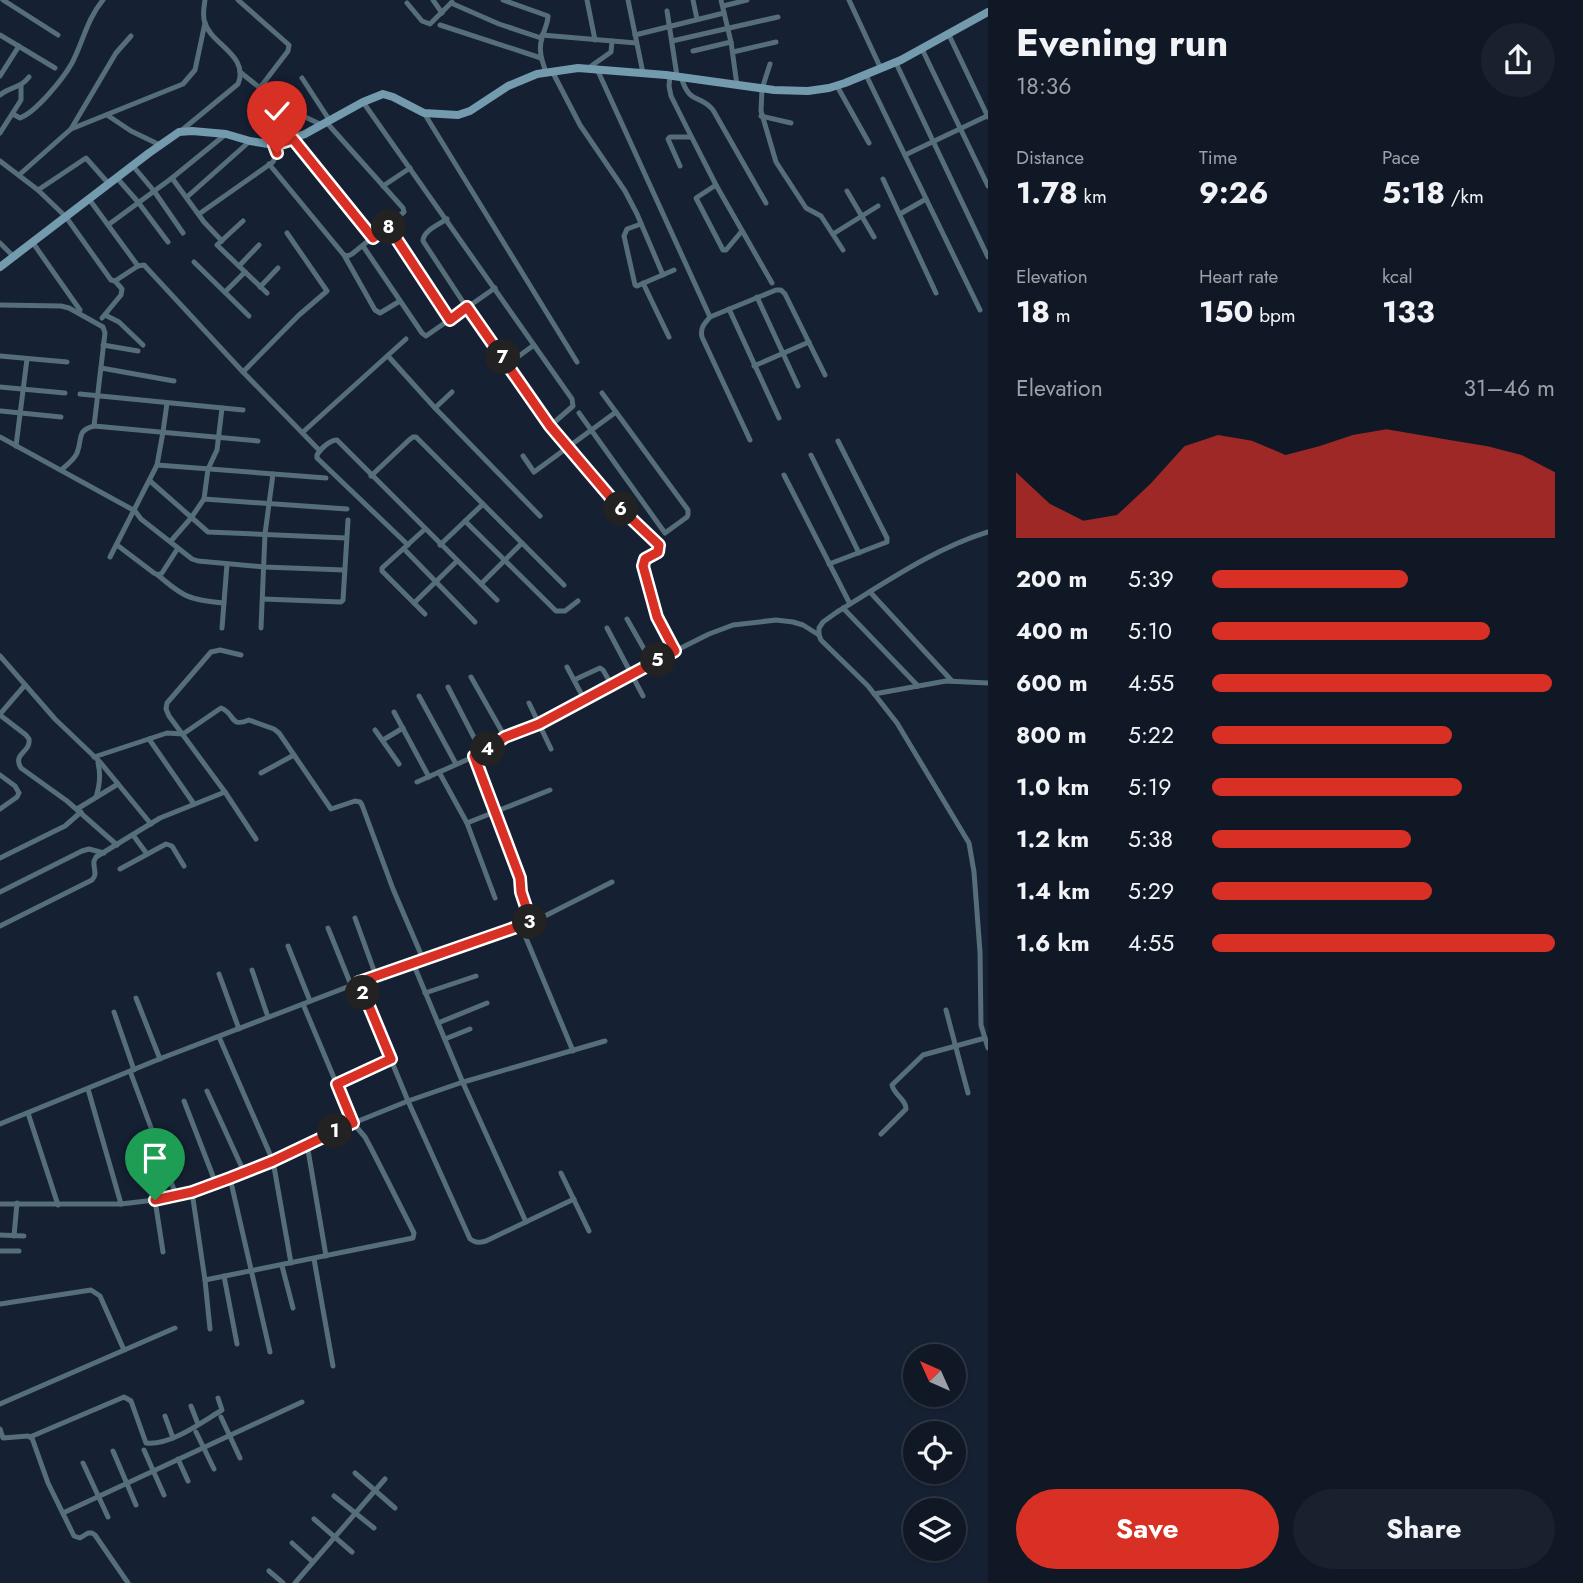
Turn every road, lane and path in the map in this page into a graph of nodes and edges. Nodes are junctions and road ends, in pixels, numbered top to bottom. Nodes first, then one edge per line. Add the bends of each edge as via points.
1 (3, 0) edge
2 (103, 0) edge
3 (205, 0) edge
4 (237, 0) edge
5 (433, 0) edge
6 (503, 0) edge
7 (587, 0) edge
8 (628, 0) edge
9 (693, 0) edge
10 (747, 0) edge
11 (849, 0) edge
12 (451, 2) edge
13 (407, 3) dead end
14 (723, 6) edge
15 (667, 11) dead end
16 (988, 12) edge
17 (442, 13) junction
18 (778, 17) dead end
19 (697, 19) junction
20 (205, 23) junction
21 (440, 25) dead end
22 (670, 26) junction
23 (728, 29) junction
24 (948, 33) junction
25 (0, 35) edge
26 (58, 35) dead end
27 (635, 35) junction
28 (131, 36) dead end
29 (542, 37) junction
30 (596, 40) junction
31 (612, 41) junction
32 (672, 41) junction
33 (731, 42) junction
34 (776, 42) dead end
35 (636, 43) junction
36 (19, 46) junction
37 (922, 49) junction
38 (693, 51) dead end
39 (733, 52) junction
40 (541, 58) junction
41 (896, 63) junction
42 (770, 64) dead end
43 (55, 68) dead end
44 (587, 69) junction
45 (597, 69) junction
46 (881, 69) junction
47 (239, 72) junction
48 (549, 72) junction
49 (643, 73) junction
50 (866, 75) junction
51 (0, 76) edge
52 (676, 76) junction
53 (29, 77) dead end
54 (302, 78) dead end
55 (737, 85) junction
56 (21, 86) junction
57 (837, 86) junction
58 (258, 89) junction
59 (762, 89) junction
60 (0, 95) edge
61 (363, 102) junction
62 (424, 113) junction
63 (13, 114) junction
64 (107, 115) junction
65 (761, 116) junction
66 (988, 116) edge
67 (791, 122) dead end
68 (326, 123) junction
69 (960, 128) junction
70 (71, 129) junction
71 (179, 132) junction
72 (0, 134) edge
73 (226, 134) junction
74 (691, 137) junction
75 (293, 139) junction
76 (250, 141) junction
77 (933, 141) junction
78 (869, 143) dead end
79 (160, 145) junction
80 (274, 145) junction
81 (905, 155) junction
82 (0, 161) edge
83 (270, 164) junction
84 (132, 166) junction
85 (680, 166) dead end
86 (410, 168) junction
87 (985, 173) edge
88 (19, 175) junction
89 (117, 178) junction
90 (172, 178) junction
91 (883, 179) dead end
92 (109, 184) junction
93 (716, 185) junction
94 (383, 186) junction
95 (988, 186) edge
96 (38, 190) junction
97 (154, 191) junction
98 (847, 191) dead end
99 (187, 197) junction
100 (89, 199) junction
101 (926, 200) junction
102 (138, 202) junction
103 (766, 203) dead end
104 (878, 206) dead end
105 (199, 214) junction
106 (900, 214) junction
107 (862, 216) junction
108 (66, 217) junction
109 (447, 219) junction
110 (243, 221) dead end
111 (641, 224) junction
112 (108, 225) junction
113 (388, 226) junction
114 (742, 231) junction
115 (183, 233) dead end
116 (287, 233) dead end
117 (833, 234) junction
118 (874, 237) dead end
119 (373, 238) junction
120 (222, 241) junction
121 (167, 242) dead end
122 (0, 243) edge
123 (33, 243) junction
124 (259, 246) dead end
125 (363, 246) junction
126 (843, 250) dead end
127 (344, 255) junction
128 (14, 257) junction
129 (988, 257) edge
130 (194, 262) dead end
131 (138, 266) junction
132 (239, 266) junction
133 (0, 267) edge
134 (278, 268) dead end
135 (674, 270) dead end
136 (245, 272) junction
137 (663, 275) junction
138 (115, 281) junction
139 (643, 283) junction
140 (772, 283) dead end
141 (260, 287) junction
142 (495, 288) junction
143 (225, 292) junction
144 (267, 293) dead end
145 (936, 293) dead end
146 (757, 298) junction
147 (400, 300) junction
148 (0, 304) edge
149 (467, 307) junction
150 (729, 309) junction
151 (80, 310) dead end
152 (980, 310) dead end
153 (249, 316) dead end
154 (710, 317) junction
155 (450, 320) junction
156 (669, 337) dead end
157 (406, 339) dead end
158 (809, 342) junction
159 (103, 345) junction
160 (143, 345) dead end
161 (534, 345) junction
162 (138, 351) dead end
163 (782, 353) junction
164 (0, 356) edge
165 (388, 356) junction
166 (27, 359) junction
167 (67, 362) dead end
168 (577, 362) dead end
169 (508, 364) junction
170 (754, 366) junction
171 (101, 368) junction
172 (243, 372) junction
173 (825, 375) dead end
174 (174, 381) dead end
175 (798, 386) dead end
176 (0, 387) edge
177 (23, 389) junction
178 (453, 392) dead end
179 (65, 393) dead end
180 (602, 393) dead end
181 (80, 394) dead end
182 (97, 396) junction
183 (167, 403) junction
184 (222, 408) junction
185 (435, 408) junction
186 (243, 410) dead end
187 (1, 411) edge
188 (616, 412) junction
189 (579, 413) dead end
190 (20, 414) junction
191 (61, 418) dead end
192 (779, 418) dead end
193 (94, 426) junction
194 (550, 426) junction
195 (591, 430) junction
196 (163, 432) junction
197 (303, 432) junction
198 (0, 437) edge
199 (219, 438) junction
200 (750, 440) dead end
201 (258, 441) dead end
202 (838, 441) dead end
203 (16, 446) junction
204 (568, 447) junction
205 (320, 451) junction
206 (523, 456) dead end
207 (811, 456) dead end
208 (157, 465) junction
209 (208, 468) junction
210 (61, 470) junction
211 (273, 474) junction
212 (784, 475) dead end
213 (372, 476) junction
214 (326, 478) dead end
215 (149, 481) junction
216 (204, 499) junction
217 (483, 504) junction
218 (269, 505) junction
219 (347, 509) dead end
220 (135, 511) junction
221 (540, 516) dead end
222 (191, 518) junction
223 (348, 520) dead end
224 (465, 521) junction
225 (425, 529) junction
226 (988, 532) edge
227 (265, 534) junction
228 (346, 538) junction
229 (171, 541) junction
230 (522, 543) junction
231 (117, 545) junction
232 (440, 545) junction
233 (406, 547) junction
234 (178, 548) junction
235 (859, 553) junction
236 (110, 557) dead end
237 (457, 561) junction
238 (505, 561) junction
239 (226, 564) junction
240 (829, 564) junction
241 (264, 567) junction
242 (344, 570) junction
243 (158, 575) junction
244 (436, 582) junction
245 (481, 584) junction
246 (564, 585) dead end
247 (870, 592) junction
248 (263, 599) junction
249 (497, 600) dead end
250 (578, 601) dead end
251 (224, 603) junction
252 (414, 603) junction
253 (850, 604) junction
254 (843, 608) junction
255 (425, 614) dead end
256 (627, 619) dead end
257 (475, 622) dead end
258 (222, 628) dead end
259 (261, 628) dead end
260 (607, 628) dead end
261 (819, 635) junction
262 (675, 651) junction
263 (241, 655) dead end
264 (0, 656) edge
265 (652, 663) junction
266 (567, 667) dead end
267 (631, 674) junction
268 (471, 677) dead end
269 (574, 680) junction
270 (952, 681) junction
271 (611, 684) junction
272 (988, 684) edge
273 (25, 685) junction
274 (918, 686) junction
275 (448, 687) dead end
276 (874, 694) junction
277 (419, 696) dead end
278 (643, 696) dead end
279 (584, 699) junction
280 (529, 703) dead end
281 (394, 712) dead end
282 (0, 714) edge
283 (539, 724) junction
284 (403, 727) junction
285 (375, 730) dead end
286 (183, 734) junction
287 (505, 737) junction
288 (149, 739) junction
289 (383, 740) junction
290 (551, 749) dead end
291 (482, 753) junction
292 (294, 754) junction
293 (474, 756) junction
294 (95, 759) junction
295 (399, 764) dead end
296 (456, 764) junction
297 (439, 772) junction
298 (261, 773) dead end
299 (0, 775) edge
300 (429, 777) junction
301 (417, 782) dead end
302 (118, 784) junction
303 (550, 790) dead end
304 (225, 792) junction
305 (96, 797) junction
306 (194, 804) junction
307 (0, 809) edge
308 (79, 810) junction
309 (496, 811) junction
310 (467, 823) junction
311 (151, 824) junction
312 (133, 835) junction
313 (256, 839) dead end
314 (117, 845) junction
315 (104, 853) junction
316 (146, 854) junction
317 (0, 858) edge
318 (184, 866) dead end
319 (120, 869) dead end
320 (612, 882) dead end
321 (0, 892) edge
322 (495, 898) dead end
323 (355, 918) dead end
324 (531, 922) junction
325 (0, 926) edge
326 (521, 926) junction
327 (328, 929) dead end
328 (288, 946) dead end
329 (424, 959) junction
330 (413, 963) junction
331 (252, 970) dead end
332 (219, 974) dead end
333 (376, 976) junction
334 (476, 976) dead end
335 (359, 982) junction
336 (351, 985) junction
337 (425, 993) junction
338 (136, 998) dead end
339 (306, 1002) junction
340 (487, 1003) dead end
341 (946, 1010) dead end
342 (114, 1012) dead end
343 (268, 1017) junction
344 (438, 1023) junction
345 (239, 1029) junction
346 (470, 1029) dead end
347 (219, 1037) junction
348 (985, 1038) junction
349 (445, 1039) junction
350 (605, 1041) dead end
351 (955, 1046) junction
352 (988, 1048) edge
353 (573, 1051) junction
354 (160, 1059) junction
355 (391, 1059) junction
356 (132, 1070) junction
357 (463, 1083) junction
358 (337, 1084) junction
359 (88, 1089) junction
360 (207, 1091) dead end
361 (968, 1093) dead end
362 (184, 1101) dead end
363 (408, 1101) junction
364 (29, 1114) junction
365 (353, 1123) junction
366 (0, 1124) edge
367 (881, 1134) dead end
368 (307, 1144) junction
369 (273, 1161) junction
370 (244, 1172) junction
371 (561, 1173) dead end
372 (230, 1178) junction
373 (216, 1184) junction
374 (192, 1192) junction
375 (176, 1195) junction
376 (574, 1199) junction
377 (155, 1200) junction
378 (17, 1203) junction
379 (0, 1204) edge
380 (58, 1205) junction
381 (121, 1205) junction
382 (526, 1222) junction
383 (589, 1231) dead end
384 (0, 1235) edge
385 (14, 1236) junction
386 (24, 1236) dead end
387 (0, 1251) edge
388 (19, 1251) dead end
389 (163, 1252) dead end
390 (326, 1256) junction
391 (314, 1259) junction
392 (291, 1263) junction
393 (282, 1266) junction
394 (252, 1272) junction
395 (224, 1276) junction
396 (205, 1280) junction
397 (0, 1304) edge
398 (293, 1308) dead end
399 (175, 1328) dead end
400 (210, 1329) dead end
401 (237, 1344) dead end
402 (124, 1350) junction
403 (270, 1352) dead end
404 (333, 1366) dead end
405 (218, 1398) dead end
406 (302, 1402) dead end
407 (0, 1404) edge
408 (191, 1406) dead end
409 (164, 1416) dead end
410 (220, 1417) dead end
411 (198, 1424) junction
412 (0, 1429) edge
413 (196, 1432) dead end
414 (229, 1435) junction
415 (30, 1437) junction
416 (173, 1438) junction
417 (204, 1447) junction
418 (144, 1450) dead end
419 (113, 1451) dead end
420 (240, 1458) dead end
421 (178, 1459) junction
422 (83, 1463) dead end
423 (214, 1469) dead end
424 (153, 1471) junction
425 (355, 1473) dead end
426 (385, 1479) dead end
427 (188, 1480) dead end
428 (127, 1483) junction
429 (375, 1491) junction
430 (164, 1495) dead end
431 (99, 1496) junction
432 (334, 1496) dead end
433 (136, 1505) dead end
434 (395, 1508) dead end
435 (63, 1513) junction
436 (356, 1513) junction
437 (108, 1517) dead end
438 (314, 1519) dead end
439 (374, 1528) dead end
440 (335, 1537) junction
441 (292, 1543) dead end
442 (352, 1552) dead end
443 (313, 1562) junction
444 (269, 1572) dead end
445 (128, 1583) edge
446 (283, 1583) edge
447 (295, 1583) edge

1 - 26 street
2 - 63 street via 71,65 52,90 28,115 20,118
3 - 20 street
4 - 58 street via 289,45
5 - 17 street
6 - 29 street via 548,16
7 - 30 street
8 - 27 street
9 - 19 street
10 - 14 street
11 - 46 street
12 - 17 street
12 - 29 street
13 - 17 street via 426,23
14 - 19 street
14 - 23 street
15 - 22 street
16 - 24 main road
18 - 23 street
19 - 22 street
20 - 47 street via 232,54
20 - 64 street via 195,70 183,84
21 - 40 street
22 - 27 street
22 - 32 street
23 - 32 street
23 - 33 street
24 - 37 main road
24 - 66 street
25 - 36 street
27 - 35 street
28 - 70 street
29 - 30 street
29 - 40 street
30 - 31 street
31 - 35 street
31 - 44 street via 611,52
32 - 52 street
33 - 38 street
33 - 39 street
34 - 39 street
35 - 49 street
36 - 43 street
36 - 51 street
37 - 41 main road
37 - 69 street
39 - 55 street
40 - 48 street
41 - 46 main road
41 - 77 street
42 - 59 street
44 - 45 main road
44 - 48 main road
45 - 49 main road
45 - 154 street
46 - 50 main road
47 - 58 street
47 - 71 street via 238,84
48 - 62 main road via 508,86 458,115
48 - 111 street
49 - 52 main road
50 - 57 main road
50 - 81 street
52 - 55 main road
52 - 74 street via 669,86 671,96
52 - 103 street via 690,96 713,110
53 - 56 street
54 - 68 street
55 - 59 main road
56 - 60 street
56 - 63 street via 21,100
57 - 59 main road via 808,91
57 - 78 street
58 - 68 street via 284,107
59 - 65 street
61 - 62 main road via 387,95
61 - 68 main road
61 - 86 street
62 - 168 street
63 - 72 street
64 - 70 street
64 - 79 street
65 - 67 street
65 - 117 street via 780,170 806,208 821,216
66 - 69 street
68 - 75 main road
68 - 94 street
69 - 77 street
69 - 87 street
70 - 88 street
71 - 73 main road
71 - 79 main road
73 - 76 main road
73 - 90 street
74 - 85 street via 668,139
74 - 93 street
75 - 80 main road
75 - 119 street
76 - 80 main road
76 - 99 street
77 - 81 street
77 - 129 street
79 - 84 main road
80 - 83 street via 277,157
81 - 101 street
82 - 88 street
83 - 105 street
83 - 127 street
84 - 89 main road
84 - 97 street
86 - 94 street
86 - 109 street
87 - 95 street
88 - 96 street
89 - 92 main road
89 - 102 street
90 - 97 street
90 - 99 street
91 - 106 street
92 - 96 street via 86,158
92 - 100 main road
93 - 114 street
93 - 114 street via 696,198 723,250
94 - 113 street via 404,212
96 - 108 street
97 - 102 street
97 - 115 street
98 - 107 street
99 - 105 street
100 - 108 main road
100 - 112 street
101 - 106 street
101 - 152 street
102 - 112 street
102 - 121 street
104 - 107 street
105 - 120 street
106 - 145 street
107 - 117 street
107 - 118 street
108 - 123 main road
108 - 138 street
109 - 142 street
109 - 149 street via 423,237
110 - 120 street
111 - 137 street
111 - 139 street via 627,229 624,236 634,282 637,286
112 - 131 street
113 - 119 street
113 - 155 street
114 - 140 street
116 - 172 street via 327,290
117 - 126 street
119 - 125 street
120 - 132 street via 218,245
122 - 128 street
123 - 128 main road
123 - 151 street
124 - 132 street
125 - 127 street
125 - 147 street
127 - 147 street via 375,310 380,313
128 - 133 main road
130 - 143 street
131 - 138 street
131 - 172 street via 144,265
132 - 136 street
134 - 141 street
135 - 137 street
136 - 141 street
136 - 143 street
137 - 139 street
138 - 160 street via 121,295 104,316 119,322
139 - 156 street
141 - 144 street
142 - 149 street
142 - 161 street
143 - 153 street
146 - 150 street
146 - 158 street via 781,290
146 - 163 street
147 - 155 street via 426,336
148 - 159 street via 69,308 103,327
149 - 155 street
149 - 169 street
150 - 154 street
150 - 170 street
154 - 200 street via 703,324 702,337
157 - 165 street
158 - 163 street
158 - 173 street
159 - 162 street
159 - 171 street
161 - 169 street
161 - 194 street via 573,403
163 - 170 street
163 - 175 street
164 - 166 street
165 - 185 street
165 - 197 street
166 - 167 street
166 - 177 street
169 - 194 street
170 - 192 street
171 - 174 street
171 - 182 street
172 - 197 street
176 - 177 street
177 - 179 street
177 - 190 street
178 - 185 street
180 - 188 street
181 - 182 street
182 - 183 street
182 - 193 street
183 - 184 street
183 - 196 street
184 - 186 street
184 - 199 street
185 - 221 street
187 - 190 street
188 - 195 street
188 - 195 street via 688,510 687,517 667,533
189 - 195 street
190 - 191 street
190 - 203 street
193 - 196 street
193 - 210 street via 82,431 75,457
194 - 204 street
195 - 204 street
196 - 199 street
196 - 208 street
197 - 205 street
198 - 203 street
199 - 201 street
199 - 209 street
202 - 235 street via 887,538 887,542
203 - 210 street
204 - 206 street via 534,472
204 - 262 street via 618,506 659,545 643,566 657,617
205 - 213 street via 335,440
205 - 233 street via 317,458
207 - 235 street
208 - 209 street
208 - 215 street
209 - 211 street
209 - 216 street
210 - 220 street
211 - 214 street
211 - 218 street
212 - 240 street
213 - 217 street via 415,437
213 - 225 street
215 - 220 street
215 - 222 street
216 - 218 street
216 - 222 street
217 - 224 street
217 - 230 street
218 - 219 street
218 - 227 street
220 - 229 street
220 - 231 street
222 - 227 street via 208,532
222 - 229 street
223 - 228 street
224 - 232 street
224 - 238 street
225 - 232 street
225 - 233 street
226 - 247 street via 928,557
227 - 228 street
227 - 241 street
228 - 242 street
229 - 234 street
230 - 238 street
230 - 246 street
231 - 236 street
231 - 243 street
232 - 237 street
233 - 244 street
233 - 252 street via 382,571
234 - 239 street via 195,561
234 - 243 street
235 - 240 street
237 - 244 street
237 - 245 street
238 - 245 street
238 - 250 street via 556,611 565,611
239 - 241 street
239 - 251 street
240 - 253 street
241 - 242 street
241 - 248 street
242 - 248 street via 341,602
243 - 251 street via 187,597
244 - 252 street
244 - 257 street
245 - 249 street
247 - 253 street
247 - 270 street
248 - 259 street
251 - 258 street
252 - 255 street
253 - 254 street
254 - 261 street via 823,622
254 - 274 street
256 - 265 street
260 - 267 street
261 - 262 street via 793,622 746,622
261 - 276 street
262 - 265 street
263 - 286 street via 211,652 167,703 169,716
264 - 273 street
265 - 267 street
266 - 269 street
267 - 271 street
267 - 278 street
268 - 287 street
269 - 271 street via 600,668
269 - 279 street
270 - 272 street
270 - 274 street
271 - 279 street
273 - 282 street
273 - 294 street
274 - 276 street
275 - 291 street
276 - 348 street via 897,723 969,843
277 - 296 street
279 - 283 street
280 - 283 street
281 - 284 street
282 - 308 street via 29,739 18,758 21,768
283 - 287 street
283 - 290 street
284 - 289 street
284 - 300 street
285 - 289 street
286 - 288 street
286 - 292 street via 221,708 236,722 249,720 274,729
286 - 304 street
287 - 291 street
288 - 294 street
288 - 306 street
289 - 295 street
291 - 293 street
292 - 298 street
292 - 329 street via 331,809 355,801 362,805
293 - 296 street
293 - 309 street
294 - 302 street
294 - 305 street via 100,772
296 - 297 street
297 - 300 street
297 - 310 street
299 - 307 street via 19,793
300 - 301 street
302 - 305 street
302 - 311 street
303 - 309 street
304 - 306 street
304 - 313 street
305 - 308 street
306 - 311 street
308 - 314 street
308 - 317 street via 65,826
309 - 310 street
309 - 324 street
310 - 322 street
311 - 312 street
312 - 314 street
312 - 316 street
314 - 315 street
315 - 321 street via 82,851
315 - 325 street via 94,861 92,880
316 - 318 street via 169,844
316 - 319 street
320 - 324 street
323 - 333 street
324 - 326 street
326 - 329 street
326 - 353 street
327 - 336 street
328 - 339 street
329 - 330 street
330 - 333 street
330 - 337 street
331 - 343 street
332 - 345 street
333 - 335 street
334 - 337 street
335 - 336 street
335 - 355 street
336 - 339 street
337 - 344 street
338 - 354 street
339 - 343 street
339 - 358 street
340 - 344 street
341 - 351 street
342 - 356 street
343 - 345 street
344 - 349 street
345 - 347 street
346 - 349 street
347 - 354 street
347 - 369 street
348 - 351 street
348 - 352 street
349 - 357 street
350 - 353 street
351 - 361 street
351 - 367 street via 923,1055 894,1083 906,1109
353 - 357 street
354 - 356 street
355 - 358 street
355 - 363 street
356 - 359 street
356 - 375 street
357 - 363 street
357 - 382 street
358 - 365 street
359 - 364 street
359 - 381 street
360 - 370 street
362 - 373 street
363 - 365 street
363 - 382 street via 470,1239 480,1243
364 - 366 street
364 - 380 street
365 - 368 street
365 - 390 street via 372,1150 414,1238
368 - 369 street
368 - 390 street
369 - 370 street
369 - 392 street
370 - 372 street
371 - 376 street
372 - 373 street
372 - 394 street
373 - 374 street
374 - 375 street
374 - 396 street
375 - 377 street
376 - 382 street
376 - 383 street
377 - 381 street
377 - 389 street
378 - 379 street
378 - 380 street
378 - 385 street
380 - 381 street
384 - 385 street
385 - 386 street
387 - 388 street
390 - 391 street
391 - 392 street
391 - 404 street
392 - 393 street
393 - 394 street
393 - 398 street
394 - 395 street
394 - 403 street
395 - 396 street
395 - 401 street
396 - 400 street
397 - 402 street via 91,1290 100,1296
399 - 402 street
402 - 407 street
405 - 411 street via 222,1410
406 - 414 street
408 - 411 street
409 - 416 street
410 - 414 street
411 - 416 street
412 - 415 street via 3,1438
413 - 417 street
414 - 417 street
414 - 420 street
415 - 416 street via 124,1397 131,1401 146,1443
415 - 435 street
417 - 421 street
417 - 423 street
418 - 424 street
419 - 428 street
421 - 424 street
421 - 427 street
422 - 431 street
424 - 428 street
424 - 430 street
425 - 429 street
426 - 429 street
428 - 431 street
428 - 433 street
429 - 434 street
429 - 436 street
431 - 435 street
431 - 437 street
432 - 436 street
435 - 445 street via 77,1538 95,1535
436 - 439 street
436 - 440 street
438 - 440 street
440 - 442 street
440 - 443 street
441 - 443 street
443 - 447 street
444 - 446 street

